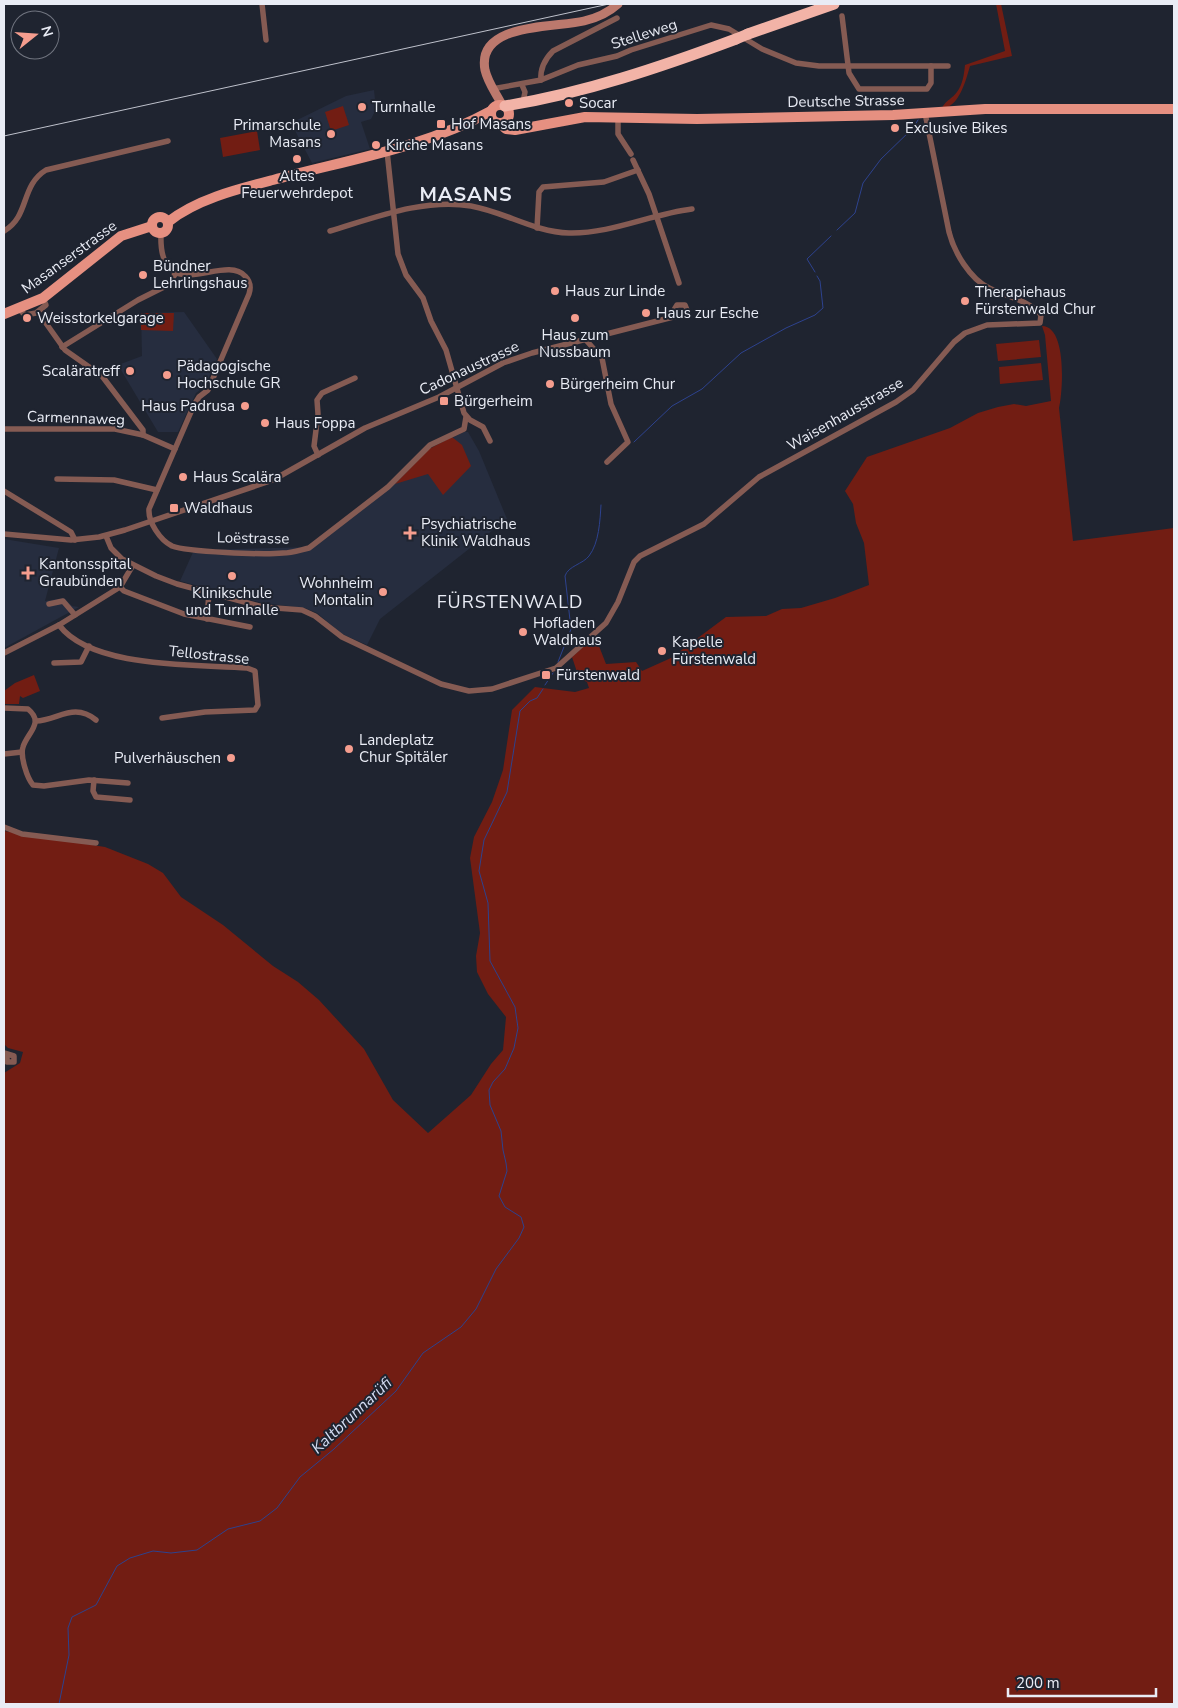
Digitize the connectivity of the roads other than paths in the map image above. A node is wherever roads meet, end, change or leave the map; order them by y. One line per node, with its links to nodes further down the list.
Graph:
1 (262, 4): 8 (street)
2 (618, 4): 14 (street)
3 (816, 4): 7 (highway)
4 (834, 4): 7 (highway)
5 (842, 16): 9 (street)
6 (617, 18): 12 (street)
7 (765, 28): 15 (highway, bridge)
8 (266, 40)
9 (849, 66): 10 (street, Stelleweg); 10 (street); 12 (street, Stelleweg)
10 (931, 66): 11 (street, Stelleweg)
11 (948, 66)
12 (541, 80): 13 (street, Stelleweg)
13 (522, 85): 14 (street, Stelleweg); 16 (street)
14 (492, 89): 18 (street)
15 (550, 97): 16 (highway); 18 (highway)
16 (524, 102): 18 (highway)
17 (1174, 109): 19 (main road, Deutsche Strasse)
18 (500, 113): 20 (main road, Deutsche Strasse); 22 (main road)
19 (925, 113): 20 (main road, Deutsche Strasse); 58 (street, Waisenhausstrasse)
20 (618, 117): 23 (street)
21 (168, 141): 30 (street)
22 (387, 151): 25 (street); 27 (main road)
23 (638, 170): 26 (street); 29 (street)
24 (692, 209): 26 (street)
25 (393, 214): 29 (street); 31 (street); 41 (street)
26 (656, 216): 29 (street); 34 (street)
27 (168, 222): 28 (main road); 32 (main road)
28 (152, 226): 32 (main road); 35 (main road, Masanserstrasse)
29 (537, 228)
30 (4, 231)
31 (330, 231)
32 (161, 234): 33 (street)
33 (176, 273): 39 (street); 46 (street)
34 (679, 283)
35 (4, 314)
36 (669, 318): 38 (street, Cadonaustrasse)
37 (42, 319): 39 (street)
38 (585, 339): 41 (street, Cadonaustrasse); 48 (street)
39 (62, 347): 44 (street)
40 (355, 378): 47 (street)
41 (457, 388): 42 (street); 47 (street, Cadonaustrasse)
42 (466, 416): 45 (street); 52 (street, Loëstrasse)
43 (4, 430): 44 (street, Carmennaweg)
44 (143, 435): 46 (street, Carmennaweg)
45 (490, 442)
46 (175, 449): 50 (street)
47 (318, 455): 52 (street, Cadonaustrasse)
48 (607, 462)
49 (57, 479): 50 (street)
50 (157, 490): 52 (street)
51 (4, 491): 55 (street)
52 (150, 520): 54 (street)
53 (4, 534): 55 (street)
54 (106, 536): 55 (street); 56 (street)
55 (75, 540)
56 (133, 565): 57 (street); 58 (street)
57 (120, 587): 60 (street); 61 (street)
58 (209, 592): 61 (street)
59 (49, 604): 60 (street)
60 (75, 615): 62 (street)
61 (207, 619): 63 (street)
62 (59, 625): 64 (street, Tellostrasse); 65 (street)
63 (250, 627)
64 (89, 646): 66 (street); 68 (street, Tellostrasse)
65 (4, 653)
66 (54, 663)
67 (4, 708): 70 (street)
68 (162, 718)
69 (96, 720): 70 (street)
70 (36, 721): 71 (street)
71 (22, 752): 72 (street); 73 (street)
72 (4, 754)
73 (94, 780): 74 (street); 75 (street)
74 (128, 784)
75 (130, 800)
76 (4, 827): 77 (street)
77 (96, 843)

